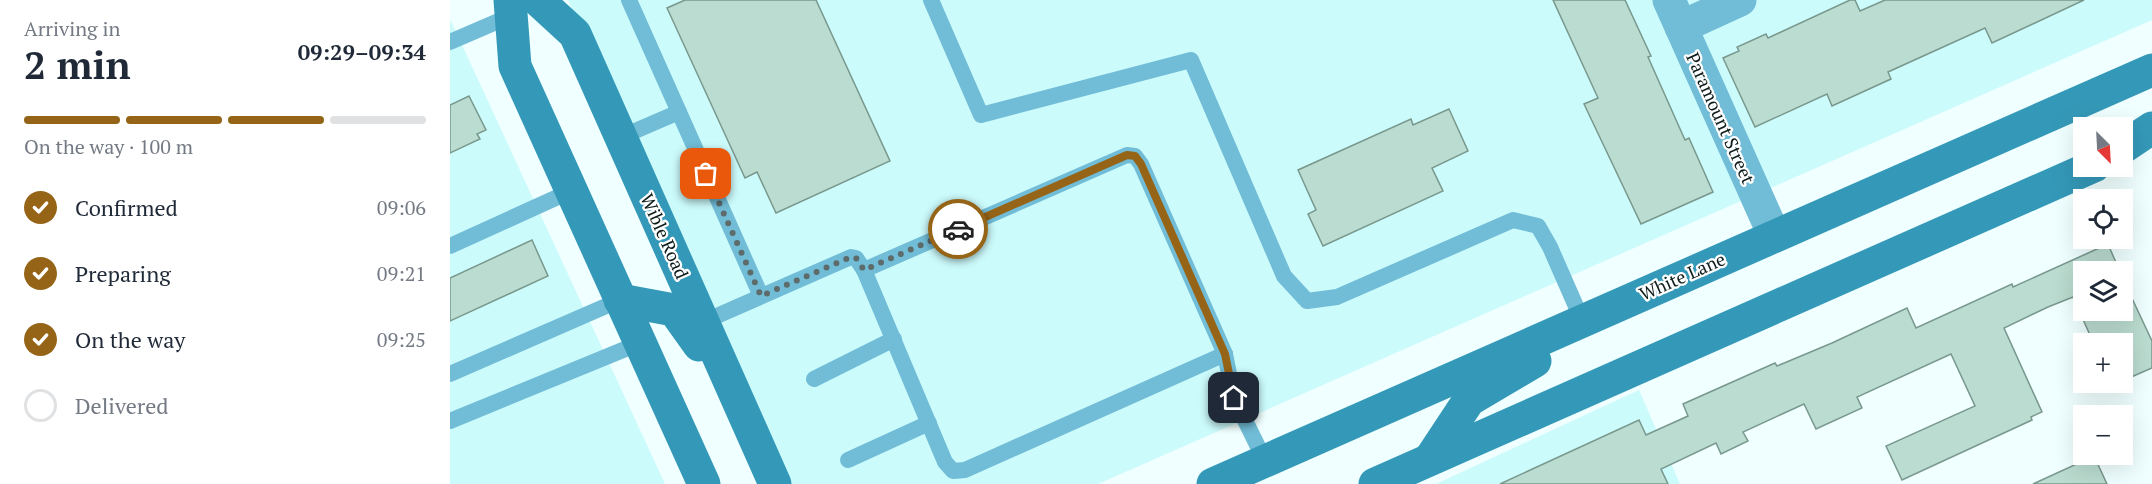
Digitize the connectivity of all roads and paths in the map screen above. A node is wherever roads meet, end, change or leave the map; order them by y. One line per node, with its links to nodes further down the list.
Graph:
1 (538, 0): 11 (main road, Wible Road)
2 (629, 0): 9 (lane)
3 (931, 0): 23 (lane)
4 (1740, 0): 6 (street)
5 (510, 8): 7 (lane); 16 (main road)
6 (1675, 13): 17 (street, Paramount Street)
7 (450, 42)
8 (2152, 70): 17 (main road, White Lane)
9 (679, 112): 11 (lane); 21 (lane)
10 (2152, 128): 12 (main road)
11 (621, 137): 24 (main road, Wible Road)
12 (2133, 140)
13 (2152, 141): 14 (main road)
14 (2133, 149)
15 (2073, 175): 33 (main road)
16 (571, 191): 18 (lane); 22 (main road)
17 (1774, 235): 20 (main road, White Lane)
18 (450, 246)
19 (864, 270): 21 (lane); 25 (lane); 27 (lane)
20 (1677, 279): 23 (main road, White Lane); 33 (main road)
21 (761, 296): 24 (lane)
22 (621, 300): 26 (main road); 28 (lane); 30 (main road)
23 (1582, 320): 35 (main road, White Lane)
24 (703, 322): 30 (main road, Wible Road)
25 (894, 339): 29 (lane); 32 (lane)
26 (640, 344): 31 (lane); 36 (main road)
27 (1225, 354): 32 (lane); 35 (lane)
28 (450, 374)
29 (814, 379)
30 (736, 398): 37 (main road, Wible Road)
31 (450, 421)
32 (929, 423): 34 (lane)
33 (1430, 459): 39 (main road)
34 (848, 460)
35 (1265, 461): 38 (main road, White Lane)
36 (704, 484)
37 (775, 484)
38 (1213, 484)
39 (1375, 484)

